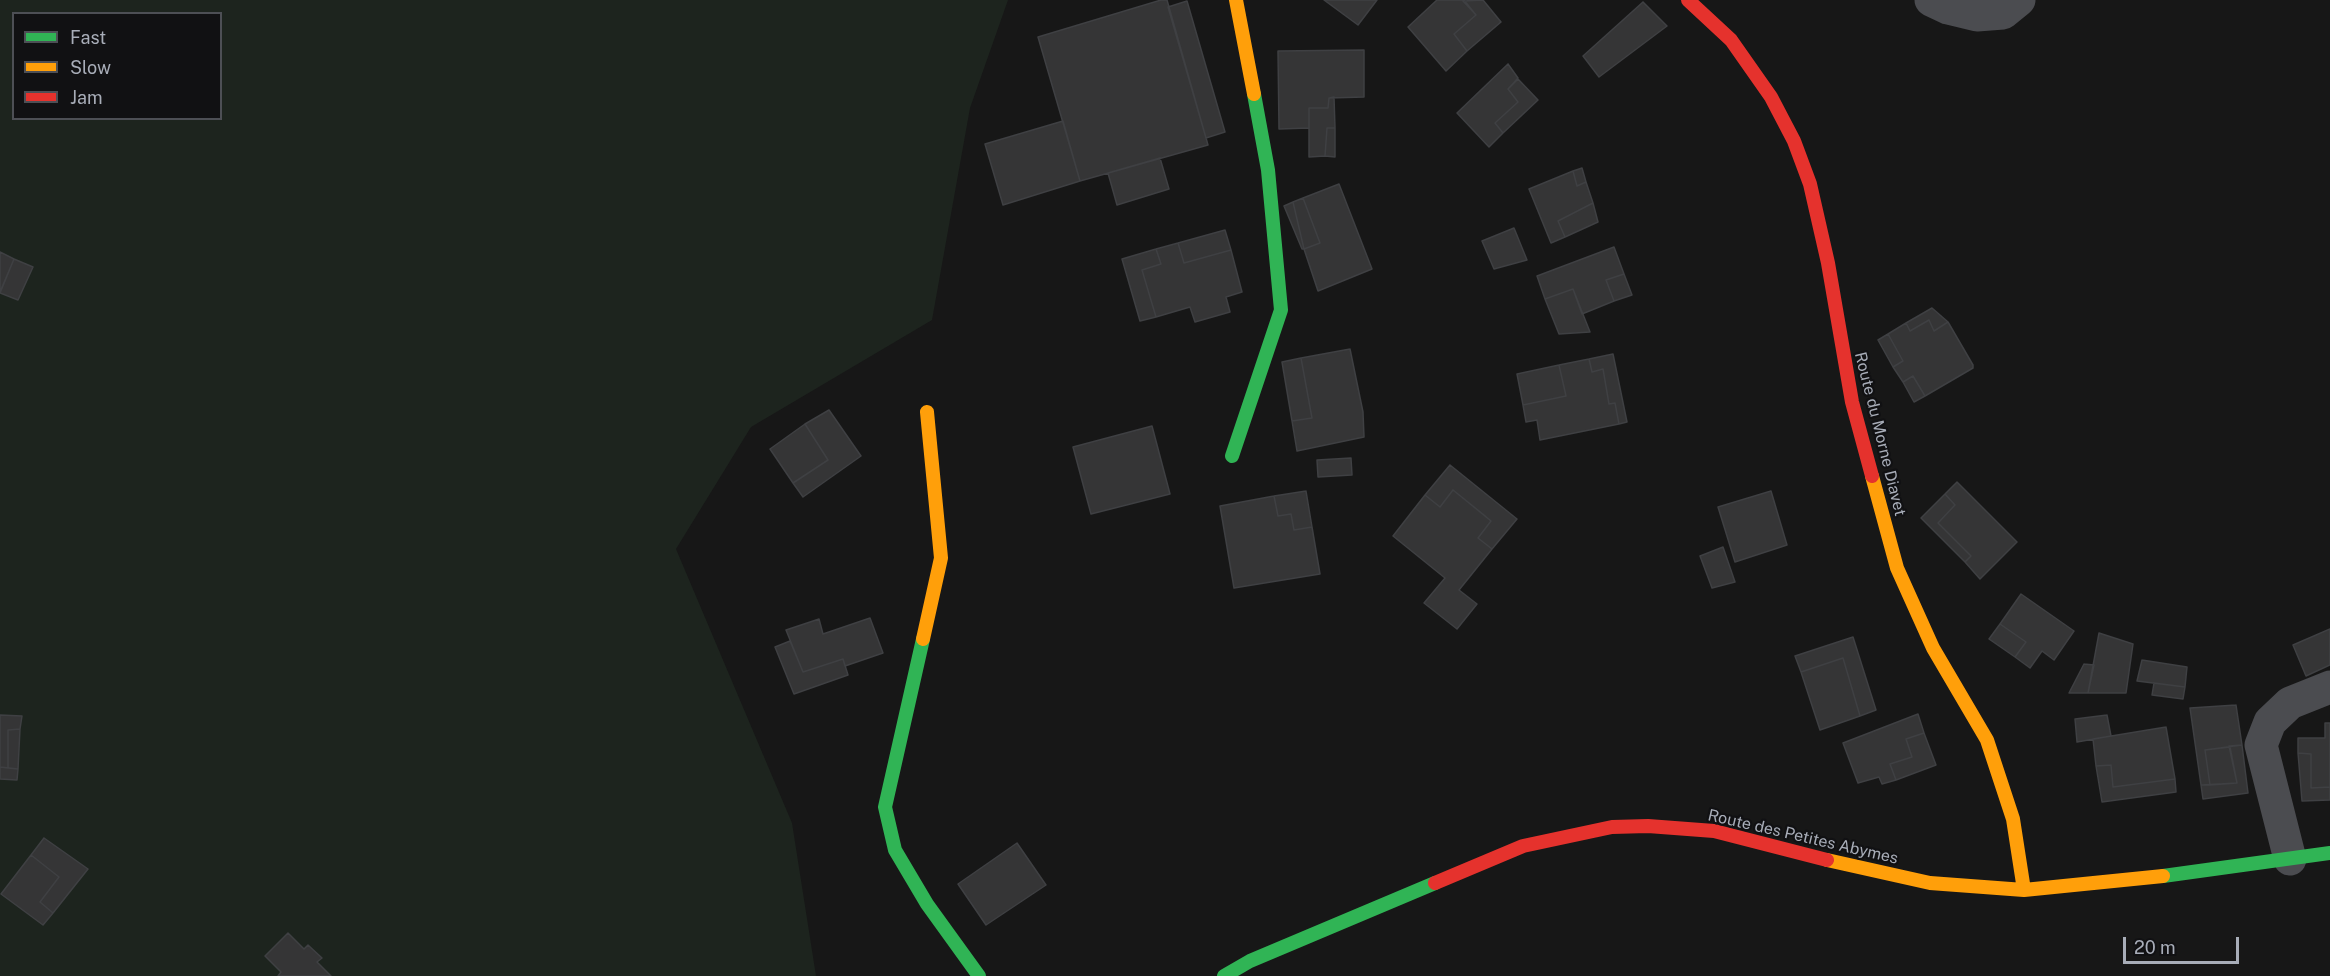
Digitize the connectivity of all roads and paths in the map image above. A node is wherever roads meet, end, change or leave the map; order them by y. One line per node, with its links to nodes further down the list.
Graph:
1 (1236, 0): 6 (street)
2 (1688, 0): 10 (street, Route du Morne Diavet)
3 (1931, 0): 4 (street)
4 (2019, 0)
5 (927, 412): 11 (street)
6 (1232, 456)
7 (2330, 687): 9 (street)
8 (2330, 853): 9 (street, Route des Petites Abymes)
9 (2290, 859): 10 (street, Route des Petites Abymes)
10 (2024, 890): 12 (street, Route des Petites Abymes)
11 (979, 976)
12 (1224, 976)

